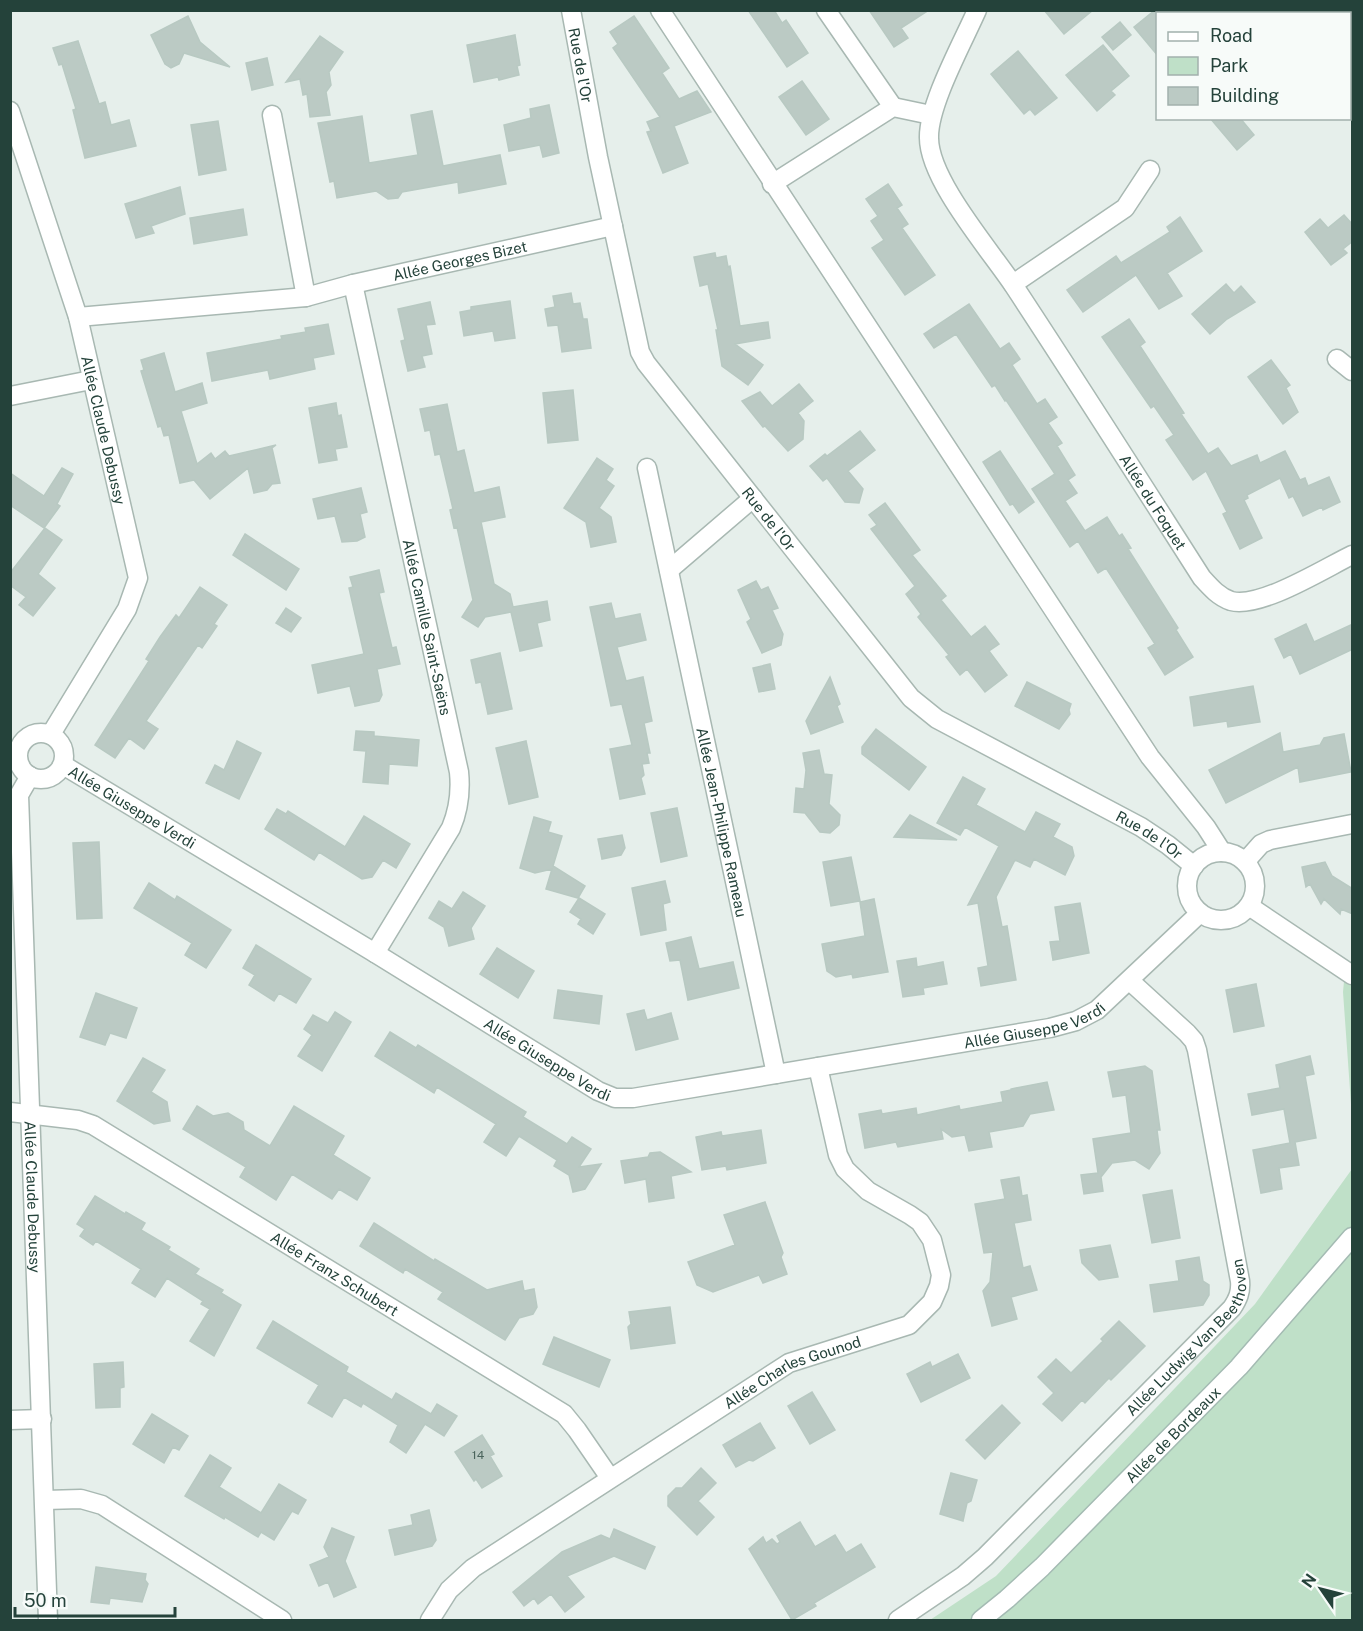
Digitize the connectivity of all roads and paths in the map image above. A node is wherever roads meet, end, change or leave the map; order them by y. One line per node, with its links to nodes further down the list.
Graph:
1 (570, 10): 11 (street, Rue de l'Or)
2 (660, 10): 10 (street)
3 (826, 10): 5 (street)
4 (977, 10): 8 (street, Allée du Foquet)
5 (893, 107): 8 (street); 10 (street)
6 (10, 111): 15 (street, Allée Claude Debussy)
7 (272, 115): 14 (street)
8 (931, 115): 13 (street, Allée du Foquet)
9 (1150, 170): 13 (street)
10 (772, 184): 29 (street)
11 (613, 226): 12 (street, Allée Georges Bizet); 21 (street, Rue de l'Or)
12 (353, 284): 14 (street, Allée Georges Bizet); 34 (street, Allée Camille Saint-Saëns)
13 (1013, 284): 22 (street, Allée du Foquet)
14 (306, 297): 15 (street, Allée Georges Bizet)
15 (78, 317): 18 (street, Allée Claude Debussy)
16 (1337, 359): 17 (street)
17 (1353, 371)
18 (91, 380): 19 (street); 25 (street, Allée Claude Debussy)
19 (10, 396)
20 (647, 468): 23 (street, Allée Jean-Philippe Rameau)
21 (753, 498): 23 (street); 31 (street, Rue de l'Or)
22 (1353, 555)
23 (669, 570): 38 (street, Allée Jean-Philippe Rameau)
24 (18, 733): 25 (street); 27 (street)
25 (51, 734): 26 (street)
26 (63, 765): 27 (street); 34 (street, Allée Giuseppe Verdi)
27 (30, 776): 40 (street, Allée Claude Debussy)
28 (1353, 824): 30 (street)
29 (1222, 852): 30 (street); 31 (street)
30 (1245, 862): 32 (street)
31 (1194, 866): 33 (street)
32 (1249, 906): 33 (street); 35 (street)
33 (1200, 913): 36 (street, Allée Giuseppe Verdi)
34 (375, 952): 38 (street, Allée Giuseppe Verdi)
35 (1353, 975)
36 (1130, 981): 37 (street, Allée Giuseppe Verdi); 49 (street, Allée Ludwig Van Beethoven)
37 (819, 1067): 38 (street, Allée Giuseppe Verdi); 44 (street, Allée Charles Gounod)
38 (776, 1074)
39 (10, 1112): 40 (street, Allée Franz Schubert)
40 (30, 1115): 42 (street, Allée Claude Debussy); 44 (street, Allée Franz Schubert)
41 (1353, 1237): 50 (street, Allée de Bordeaux)
42 (42, 1419): 43 (street); 45 (street, Allée Claude Debussy)
43 (10, 1420)
44 (610, 1478): 48 (street, Allée Charles Gounod)
45 (45, 1500): 46 (street, Allée Claude Debussy); 47 (street)
46 (48, 1620)
47 (282, 1620)
48 (430, 1620)
49 (898, 1620)
50 (981, 1620)

